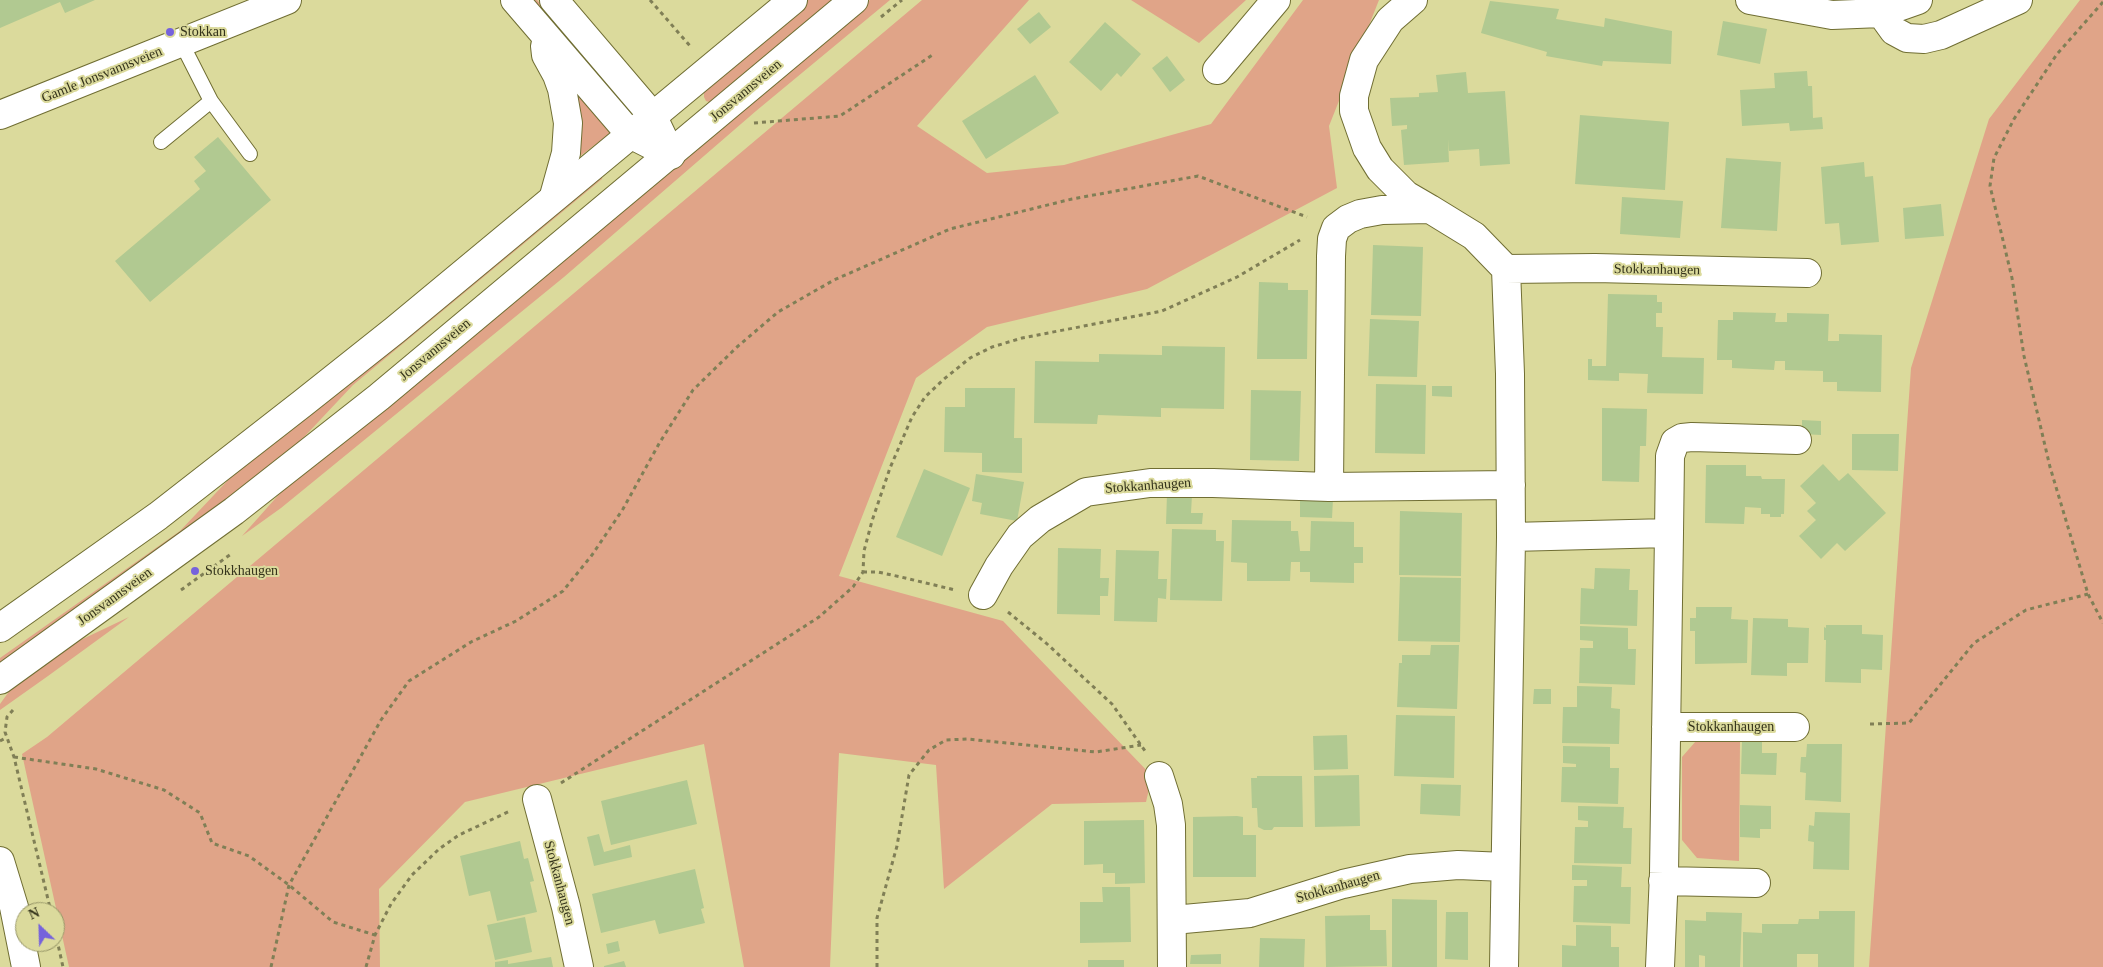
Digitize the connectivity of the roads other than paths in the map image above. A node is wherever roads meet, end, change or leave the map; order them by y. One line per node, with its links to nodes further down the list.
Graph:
1 (287, 0): 13 (street, Gamle Jonsvannsveien)
2 (515, 0): 12 (street)
3 (554, 0): 16 (street)
4 (793, 0): 16 (street)
5 (854, 0): 21 (street, Jonsvannsveien)
6 (1276, 0): 14 (street)
7 (1413, 0): 23 (street)
8 (1750, 0): 11 (street)
9 (1918, 0): 11 (street)
10 (2018, 0): 11 (street)
11 (1881, 12)
12 (543, 32): 18 (street); 22 (street)
13 (182, 44): 15 (lane); 17 (street, Gamle Jonsvannsveien)
14 (1217, 70)
15 (211, 101): 19 (lane); 20 (lane)
16 (652, 115): 18 (street); 21 (street)
17 (0, 116)
18 (630, 134): 21 (street); 22 (street)
19 (161, 142)
20 (250, 154)
21 (671, 155): 33 (street, Jonsvannsveien)
22 (554, 196): 32 (street)
23 (1430, 208): 24 (street); 28 (street)
24 (1506, 269): 25 (street, Stokkanhaugen); 27 (street)
25 (1808, 273)
26 (1797, 440): 29 (street)
27 (1510, 485): 28 (street, Stokkanhaugen); 30 (street)
28 (1329, 487): 31 (street, Stokkanhaugen)
29 (1669, 534): 30 (street); 34 (street)
30 (1511, 536): 39 (street)
31 (983, 595)
32 (0, 628)
33 (0, 680)
34 (1666, 727): 35 (street, Stokkanhaugen); 40 (street)
35 (1796, 727)
36 (1159, 776): 42 (street)
37 (537, 799): 44 (street, Stokkanhaugen)
38 (0, 861): 43 (street)
39 (1505, 867): 42 (street, Stokkanhaugen); 46 (street)
40 (1663, 881): 41 (street); 47 (street)
41 (1756, 883)
42 (1173, 920): 45 (street)
43 (26, 967)
44 (579, 967)
45 (1172, 967)
46 (1504, 967)
47 (1660, 967)

